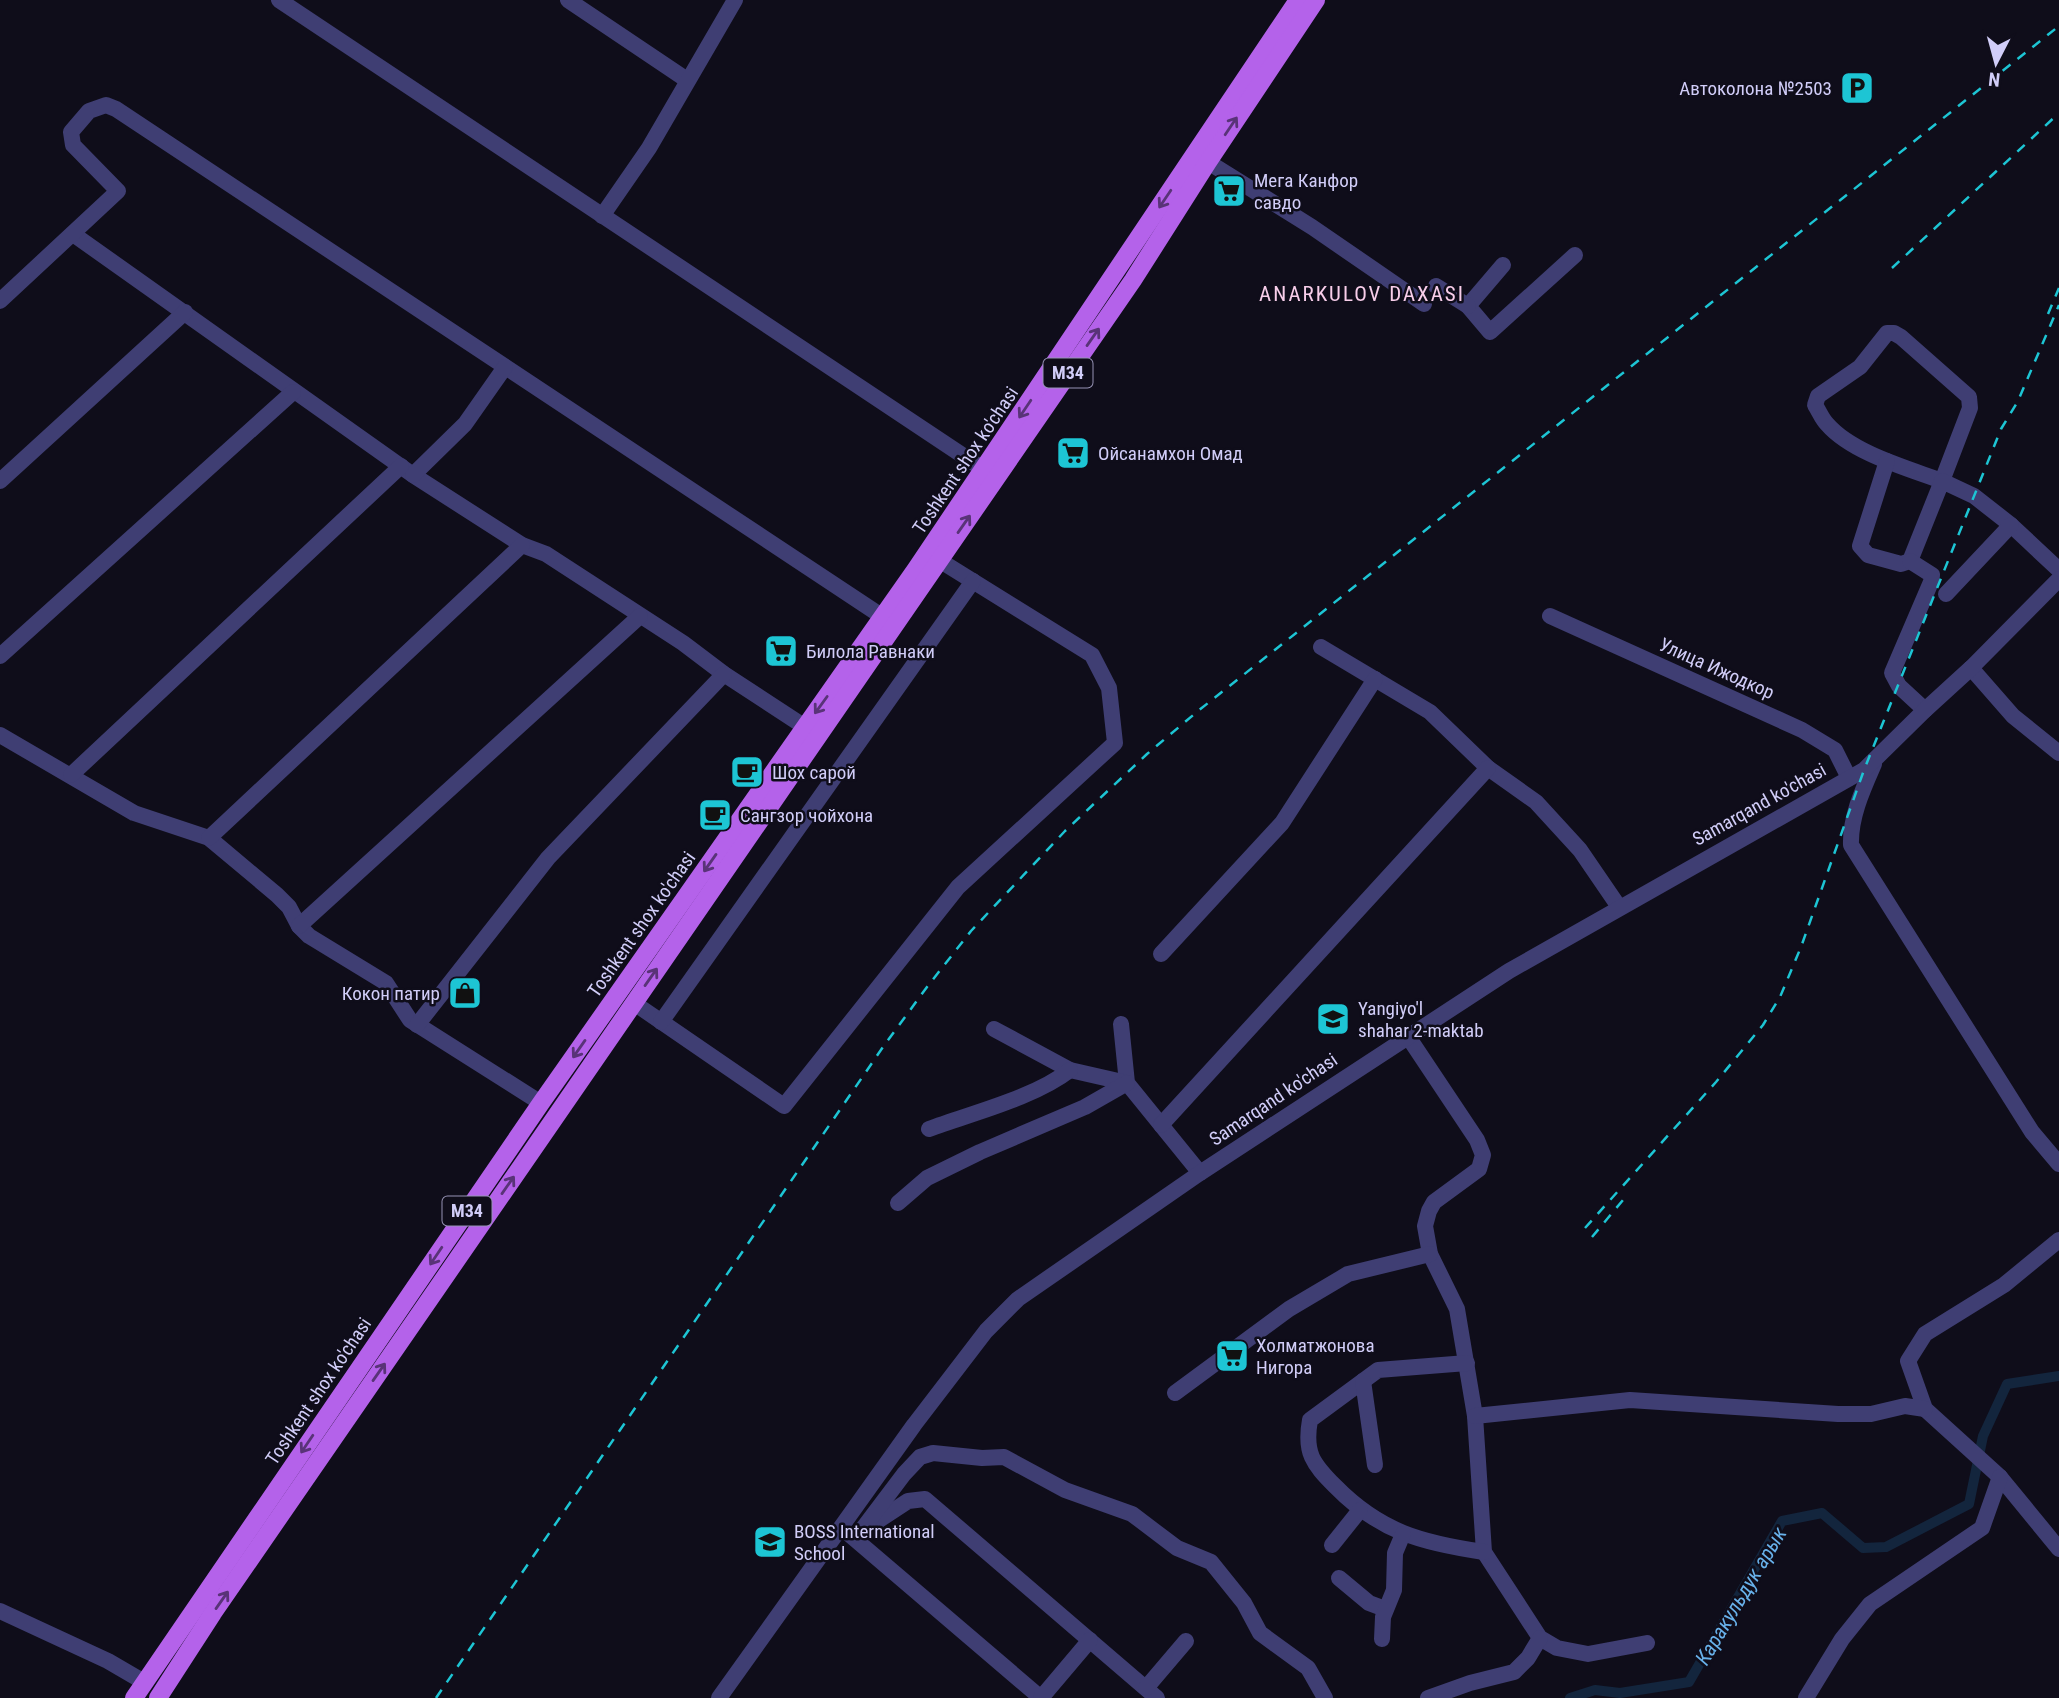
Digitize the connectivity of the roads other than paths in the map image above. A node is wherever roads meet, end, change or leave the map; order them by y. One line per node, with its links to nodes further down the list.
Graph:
1 (279, 0): 8 (street)
2 (568, 0): 6 (street)
3 (735, 0): 6 (street)
4 (1298, 0): 21 (main road, Toshkent shox ko'chasi / M34, one-way to 21)
5 (1316, 0): 7 (main road, Toshkent shox ko'chasi / M34, one-way to 5)
6 (687, 80): 8 (street)
7 (1208, 162): 14 (street); 26 (main road, Toshkent shox ko'chasi / M34, one-way to 7)
8 (602, 216): 21 (street)
9 (73, 234): 13 (street); 16 (street); 17 (street)
10 (1575, 256): 15 (street)
11 (1503, 265): 15 (street)
12 (1436, 286): 15 (street)
13 (0, 301)
14 (1424, 304)
15 (1468, 306)
16 (186, 312): 18 (street); 22 (street)
17 (505, 368): 20 (street); 34 (street)
18 (293, 392): 20 (street); 36 (street)
19 (1887, 461): 23 (street); 23 (street); 27 (street)
20 (407, 470): 25 (street); 47 (street)
21 (984, 470): 34 (main road, Toshkent shox ko'chasi / M34)
22 (0, 481)
23 (1942, 481): 24 (street); 27 (street)
24 (2011, 526): 28 (street); 31 (street)
25 (522, 545): 32 (street); 49 (street)
26 (939, 560): 30 (street); 40 (main road, Toshkent shox ko'chasi / M34)
27 (1910, 561): 41 (street)
28 (2059, 570)
29 (2059, 579): 37 (street, Samarqand ko'chasi)
30 (973, 581): 54 (street); 54 (street)
31 (1945, 594)
32 (639, 616): 38 (street); 51 (street)
33 (1550, 616): 48 (street, Улица Ижодкор)
34 (883, 617): 40 (main road, Toshkent shox ko'chasi / M34)
35 (1321, 647): 39 (street)
36 (0, 656)
37 (1971, 668): 41 (street, Samarqand ko'chasi); 44 (street)
38 (724, 674): 42 (street); 56 (street)
39 (1376, 678): 46 (street); 52 (street)
40 (844, 685): 42 (main road, Toshkent shox ko'chasi / M34, one-way to 42); 53 (main road, Toshkent shox ko'chasi / M34, one-way to 40)
41 (1925, 710): 45 (street, Samarqand ko'chasi)
42 (805, 727): 61 (main road, Toshkent shox ko'chasi / M34, one-way to 61)
43 (4, 741): 47 (street)
44 (2059, 753)
45 (1877, 757): 48 (street, Samarqand ko'chasi); 64 (street)
46 (1488, 768): 50 (street); 62 (street)
47 (71, 775): 49 (street)
48 (1849, 778): 50 (street, Samarqand ko'chasi)
49 (209, 838): 51 (street)
50 (1619, 907): 58 (street, Samarqand ko'chasi)
51 (299, 926): 56 (street)
52 (1161, 954)
53 (634, 1003): 54 (street); 86 (main road, Toshkent shox ko'chasi / M34, one-way to 53)
54 (661, 1022)
55 (1121, 1024): 60 (street)
56 (417, 1025): 61 (street)
57 (994, 1030): 59 (street)
58 (1407, 1035): 65 (street, Samarqand ko'chasi); 68 (street)
59 (1070, 1070): 60 (street); 63 (street)
60 (1127, 1083): 62 (street); 66 (street)
61 (541, 1103): 86 (main road, Toshkent shox ko'chasi / M34, one-way to 86)
62 (1161, 1125): 65 (street)
63 (929, 1129)
64 (2059, 1164)
65 (1200, 1173): 77 (street, Samarqand ko'chasi)
66 (898, 1203)
67 (2059, 1240): 72 (street)
68 (1430, 1254): 69 (street); 71 (street)
69 (1467, 1363): 70 (street); 73 (street)
70 (1363, 1381): 74 (street); 76 (street)
71 (1175, 1393)
72 (1925, 1409): 73 (street); 75 (street)
73 (1475, 1416): 82 (street)
74 (1375, 1465)
75 (2000, 1478): 81 (street); 100 (street)
76 (1360, 1510): 78 (street); 80 (street)
77 (842, 1527): 79 (street); 96 (street, Samarqand ko'chasi)
78 (1402, 1534): 82 (street); 84 (street)
79 (859, 1535): 89 (street); 97 (street); 98 (street)
80 (1332, 1545)
81 (2059, 1549)
82 (1484, 1552): 87 (street)
83 (1339, 1578): 84 (street)
84 (1385, 1609): 88 (street)
85 (0, 1611): 92 (street)
86 (187, 1635): 92 (main road, Toshkent shox ko'chasi / M34); 95 (main road, Toshkent shox ko'chasi / M34)
87 (1540, 1638): 91 (street); 99 (street)
88 (1382, 1639)
89 (1090, 1640): 93 (street); 97 (street)
90 (1186, 1641): 93 (street)
91 (1647, 1643)
92 (145, 1682): 94 (main road, Toshkent shox ko'chasi / M34)
93 (1151, 1693)
94 (134, 1698)
95 (158, 1698)
96 (720, 1698)
97 (1041, 1698)
98 (1325, 1698)
99 (1428, 1698)
100 (1806, 1698)

